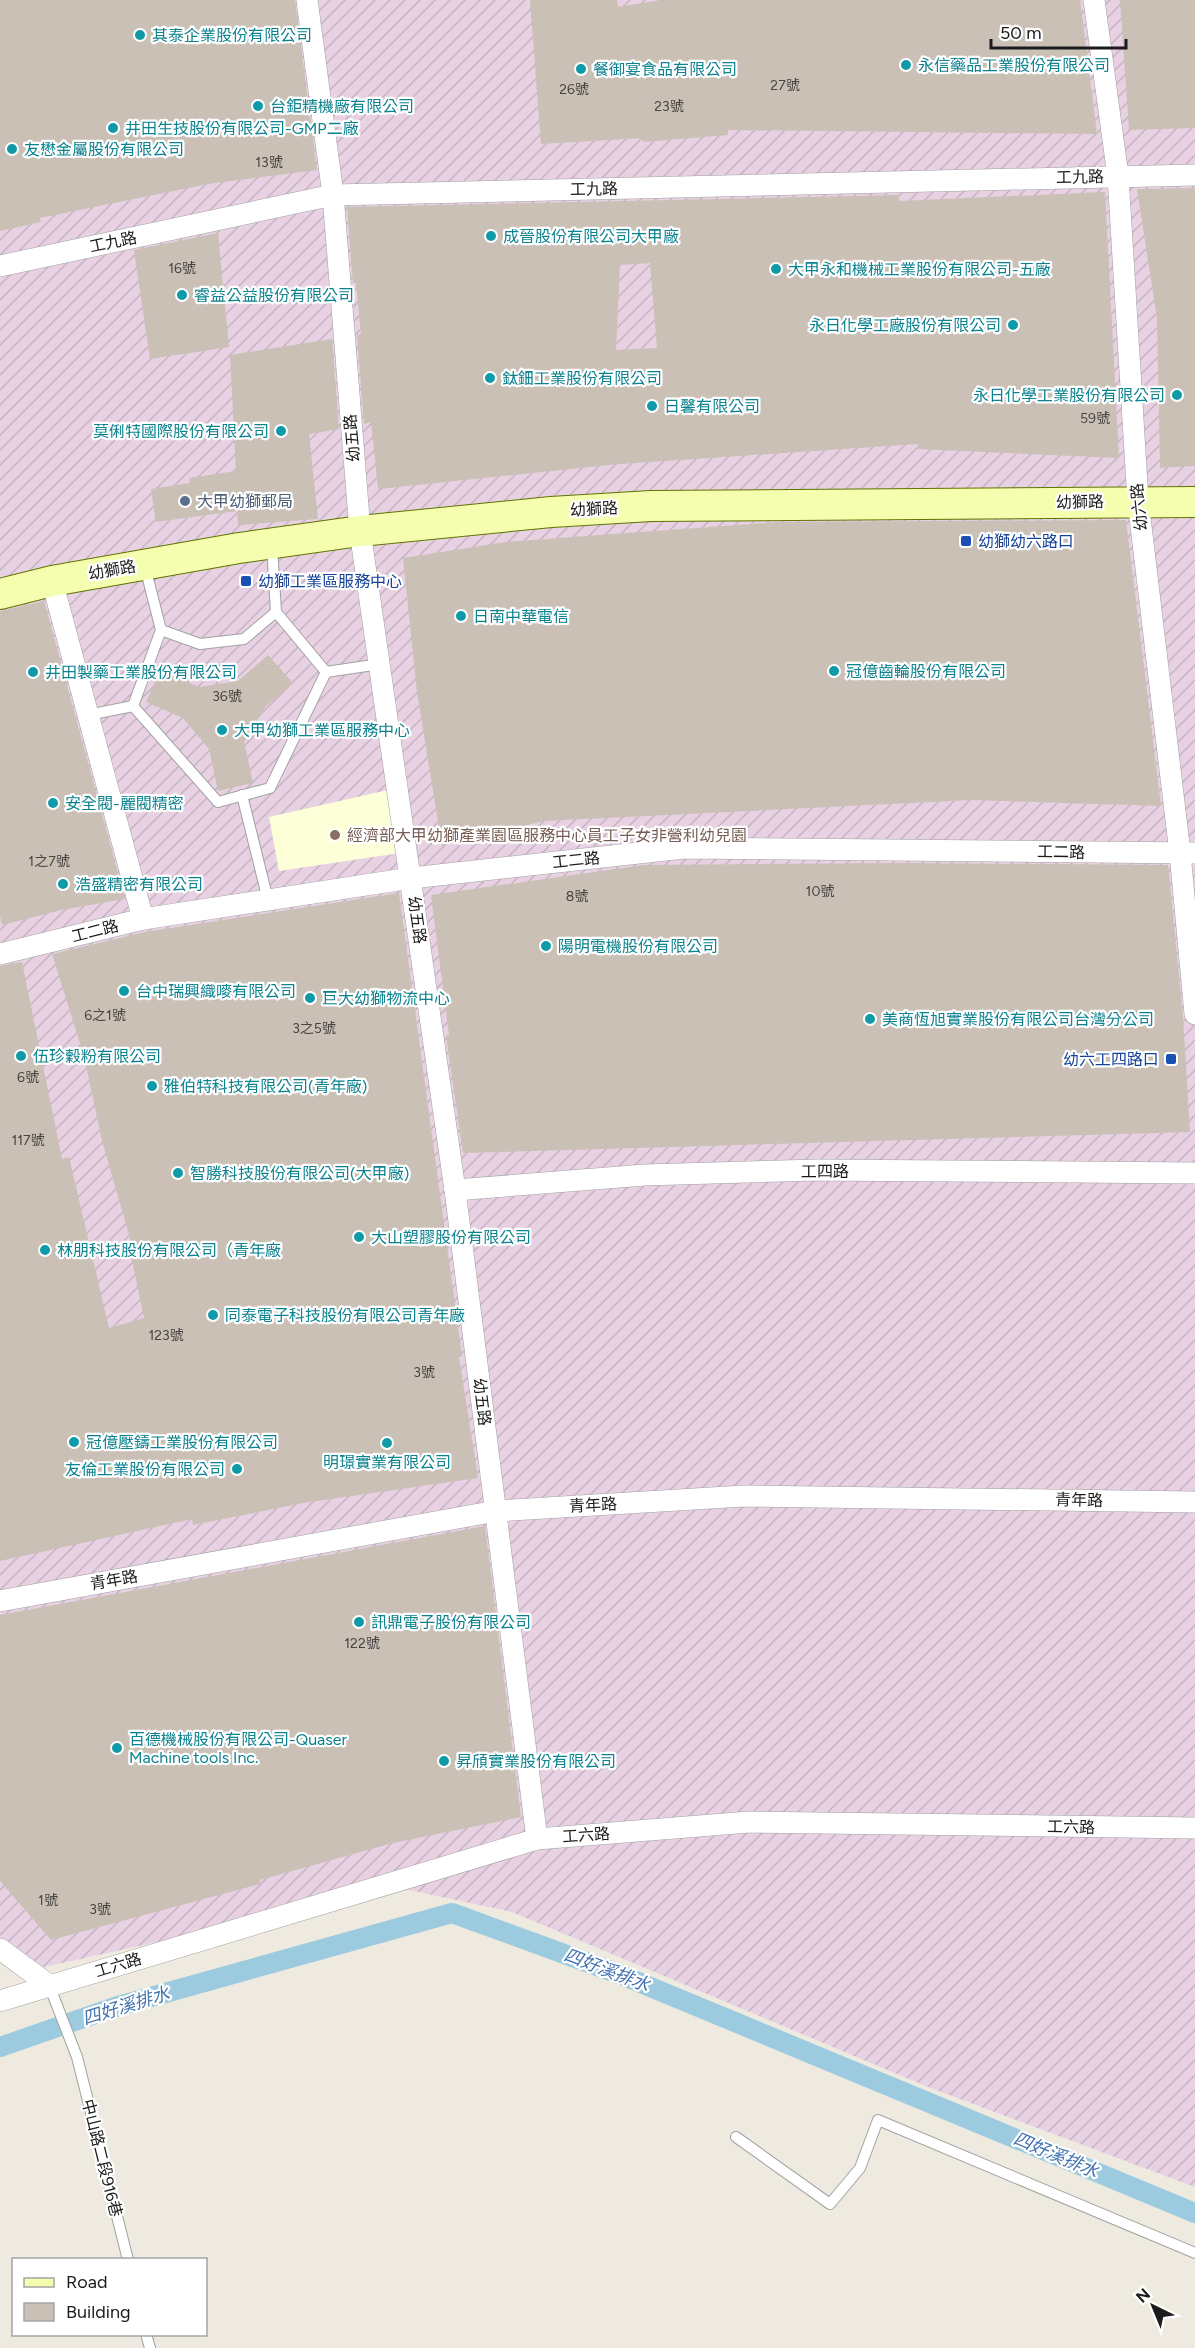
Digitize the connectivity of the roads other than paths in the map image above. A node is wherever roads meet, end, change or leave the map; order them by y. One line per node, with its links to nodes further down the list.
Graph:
1 (307, 0): 5 (street, 幼五路)
2 (1094, 0): 4 (street, 幼六路)
3 (1195, 175): 4 (street, 工九路)
4 (1118, 176): 5 (street, 工九路); 7 (street, 幼六路)
5 (333, 195): 6 (street, 工九路); 9 (street, 幼五路)
6 (0, 266)
7 (1138, 501): 8 (street, 幼獅路); 9 (street, 幼獅路); 21 (street, 幼六路)
8 (1195, 502)
9 (360, 531): 10 (street, 幼獅路); 16 (street, 幼五路)
10 (271, 543): 11 (street, 幼獅路); 14 (lane)
11 (144, 565): 12 (street, 幼獅路); 15 (lane)
12 (52, 581): 13 (street, 幼獅路); 19 (street)
13 (0, 594)
14 (276, 612): 15 (lane); 17 (lane)
15 (161, 630): 18 (lane)
16 (380, 664): 17 (lane); 22 (street, 幼五路)
17 (326, 672): 20 (lane)
18 (133, 706): 19 (lane); 20 (lane)
19 (88, 715): 24 (street)
20 (243, 795): 23 (lane)
21 (1188, 853): 22 (street, 工二路); 26 (street, 幼六路)
22 (411, 878): 23 (street, 工二路); 28 (street, 幼五路)
23 (268, 900): 24 (street, 工二路)
24 (143, 919): 25 (street, 工二路)
25 (0, 954)
26 (1195, 1014)
27 (1195, 1173): 28 (street, 工四路)
28 (455, 1190): 30 (street, 幼五路)
29 (1195, 1502): 30 (street, 青年路)
30 (496, 1511): 31 (street, 青年路); 33 (street, 幼五路)
31 (0, 1601)
32 (1195, 1828): 33 (street, 工六路)
33 (537, 1839): 35 (street, 工六路)
34 (0, 1949): 35 (street)
35 (49, 1985): 36 (street, 工六路); 39 (lane, 中山路二段916巷)
36 (0, 2001)
37 (736, 2137): 38 (lane)
38 (1195, 2253)
39 (128, 2258)

